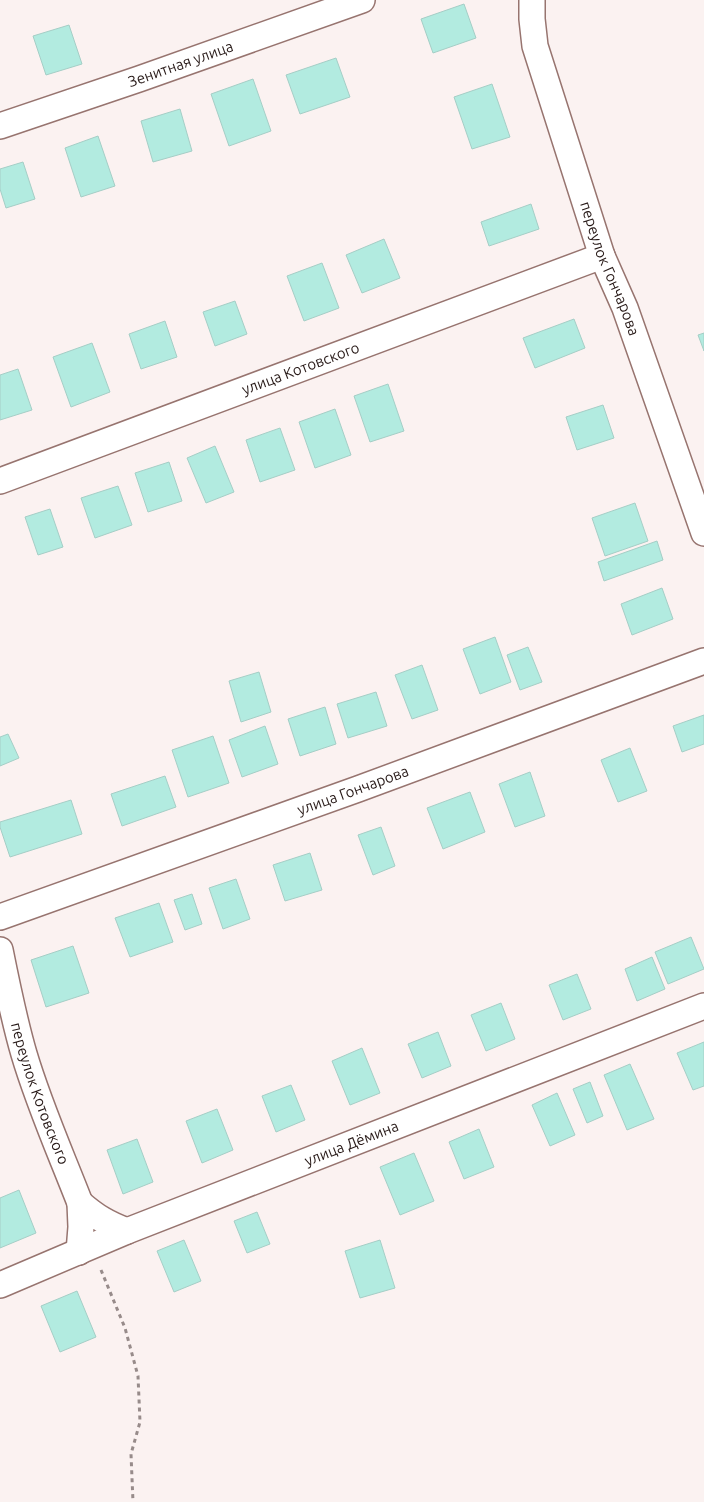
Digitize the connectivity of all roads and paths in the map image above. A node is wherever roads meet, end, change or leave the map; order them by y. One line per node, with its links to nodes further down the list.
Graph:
1 (362, 0): 3 (street, Зенитная улица)
2 (532, 0): 4 (street, переулок Гончарова)
3 (0, 126)
4 (602, 256): 5 (street, улица Котовского); 6 (street, переулок Гончарова)
5 (0, 481)
6 (704, 533)
7 (704, 661): 8 (street, улица Гончарова)
8 (0, 917)
9 (0, 950): 11 (street, переулок Котовского)
10 (704, 1006): 12 (street, улица Дёмина)
11 (80, 1203): 12 (street); 13 (street)
12 (128, 1231): 13 (street, улица Дёмина)
13 (85, 1249): 14 (street, улица Дёмина); 15 (path)
14 (0, 1285)
15 (133, 1502)

